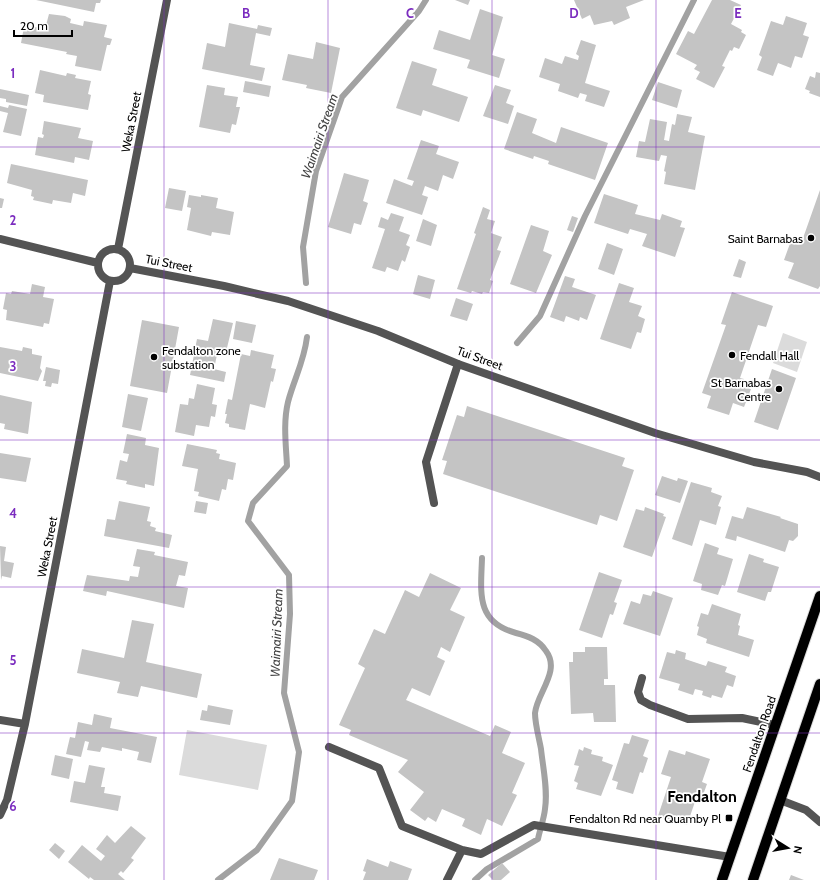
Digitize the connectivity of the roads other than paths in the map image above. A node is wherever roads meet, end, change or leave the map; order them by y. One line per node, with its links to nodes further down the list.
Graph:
1 (167, 0): 3 (street, Weka Street)
2 (0, 239): 4 (street)
3 (118, 249): 4 (street); 5 (street)
4 (98, 263): 6 (street)
5 (130, 268): 6 (street); 7 (street, Tui Street)
6 (110, 281): 14 (street, Weka Street)
7 (458, 364): 8 (street, Tui Street); 9 (street)
8 (820, 477)
9 (434, 503)
10 (820, 596): 15 (main road, Fendalton Road)
11 (642, 678): 15 (street)
12 (820, 684): 17 (main road)
13 (0, 720): 14 (street)
14 (25, 724): 18 (street, Weka Street)
15 (775, 725): 21 (main road, Fendalton Road)
16 (329, 747): 20 (street)
17 (780, 800): 19 (street); 24 (main road)
18 (0, 815)
19 (820, 822)
20 (462, 850): 21 (street); 22 (street)
21 (730, 857): 23 (main road, Fendalton Road)
22 (447, 880)
23 (722, 880)
24 (753, 880)

